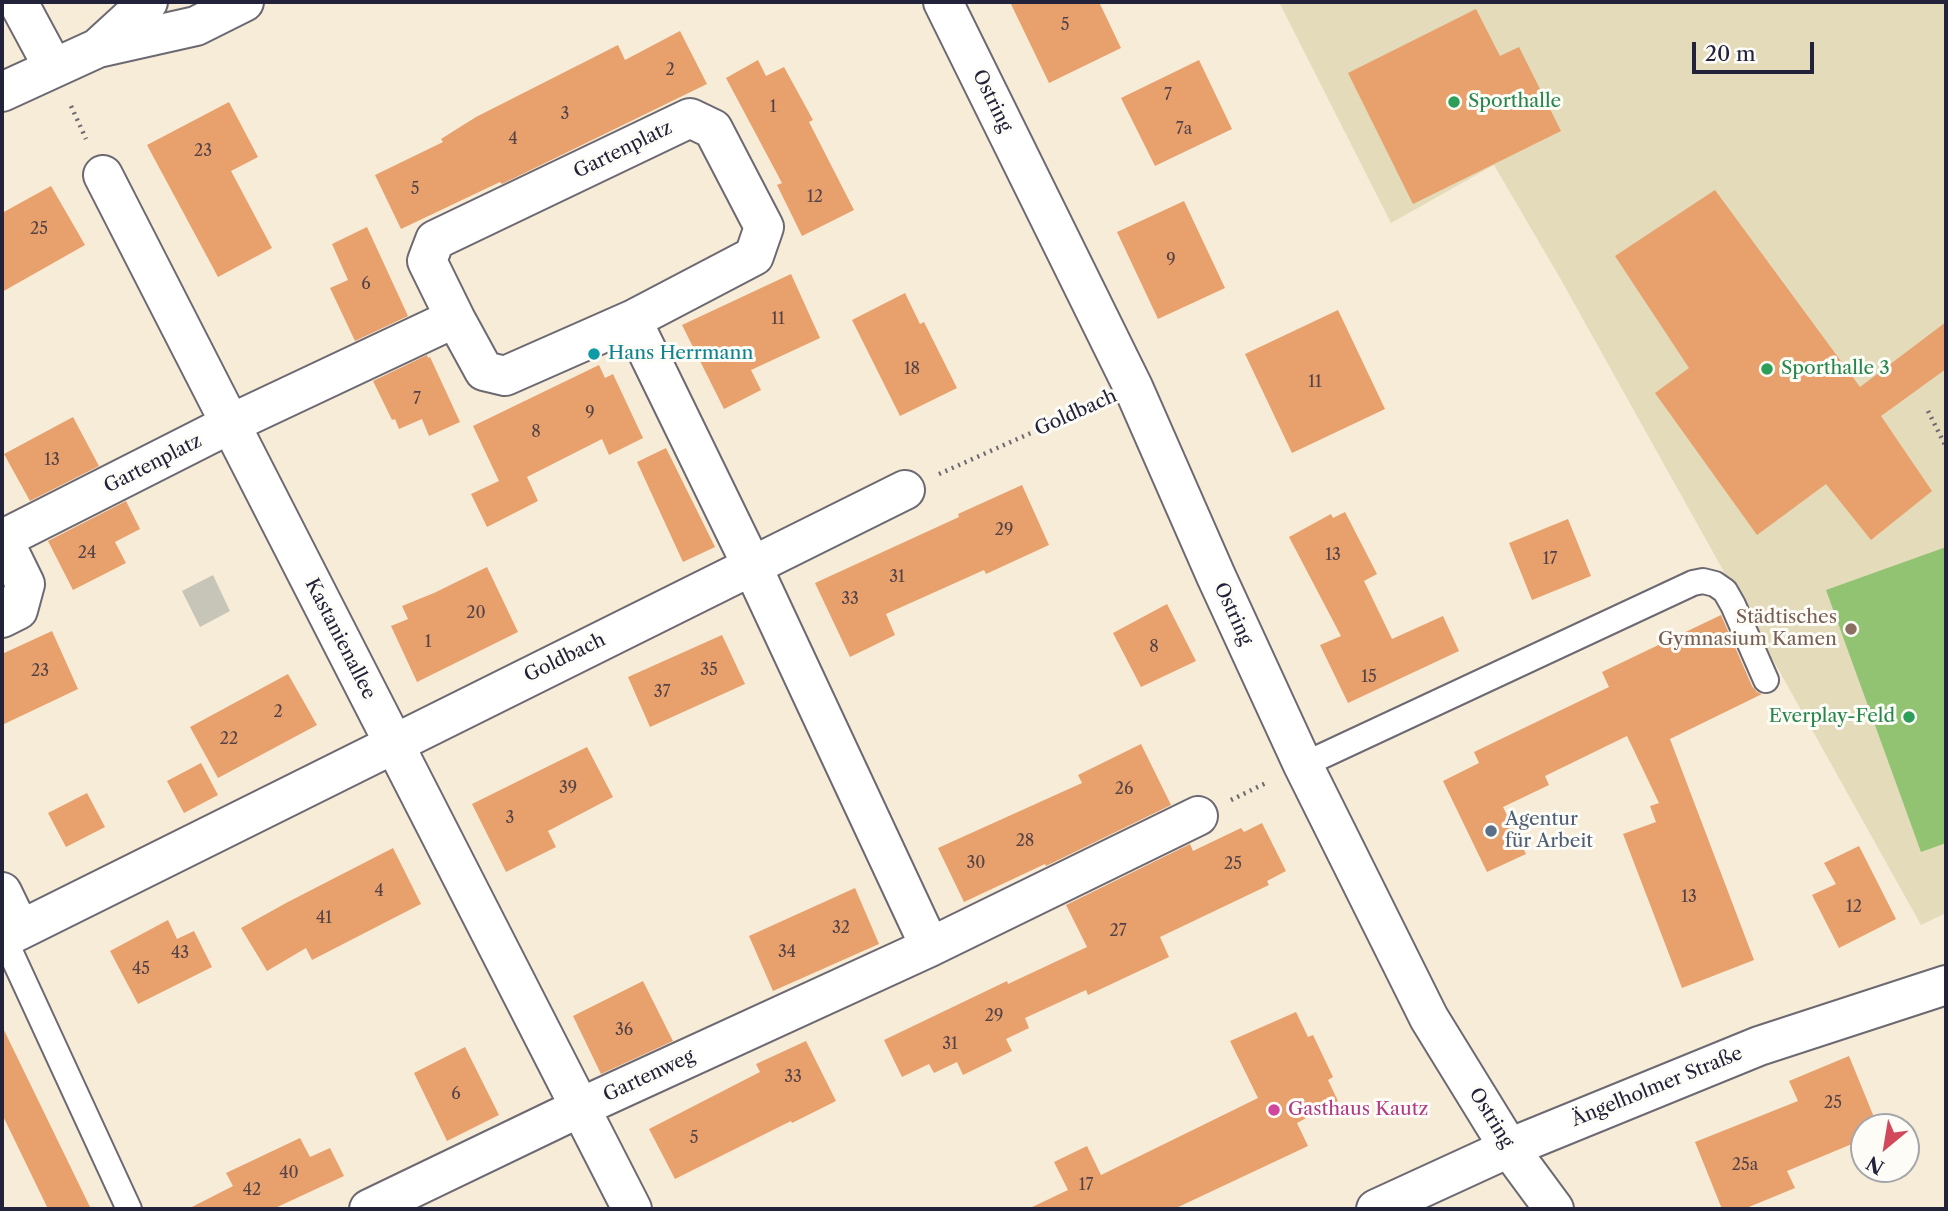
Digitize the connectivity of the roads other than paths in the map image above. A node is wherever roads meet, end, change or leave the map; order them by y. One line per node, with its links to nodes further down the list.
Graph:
1 (18, 2): 6 (street)
2 (148, 2): 5 (street)
3 (244, 2): 5 (street)
4 (943, 2): 18 (street, Ostring)
5 (98, 48): 6 (street)
6 (53, 67): 7 (street)
7 (2, 92)
8 (103, 175): 11 (street, Kastanienallee)
9 (455, 318): 10 (street, Gartenplatz); 10 (street, Gartenplatz); 11 (street, Gartenplatz)
10 (632, 320): 14 (street)
11 (230, 424): 13 (street, Gartenplatz); 17 (street, Kastanienallee)
12 (905, 490): 14 (street, Goldbach)
13 (2, 538): 15 (street, Gartenplatz)
14 (752, 566): 17 (street, Goldbach); 22 (street)
15 (2, 618)
16 (1766, 680): 18 (lane)
17 (393, 744): 21 (street, Goldbach); 24 (street, Kastanienallee)
18 (1303, 765): 25 (street, Ostring)
19 (1198, 816): 22 (street, Gartenweg)
20 (2, 892): 21 (street)
21 (9, 936): 26 (lane)
22 (930, 947): 24 (street, Gartenweg)
23 (1946, 985): 25 (street, Ängelholmer Straße)
24 (579, 1108): 27 (street, Gartenweg); 28 (street, Kastanienallee)
25 (1509, 1147): 29 (street, Ängelholmer Straße); 30 (street, Ostring)
26 (129, 1209)
27 (369, 1209)
28 (632, 1209)
29 (1376, 1209)
30 (1554, 1209)

